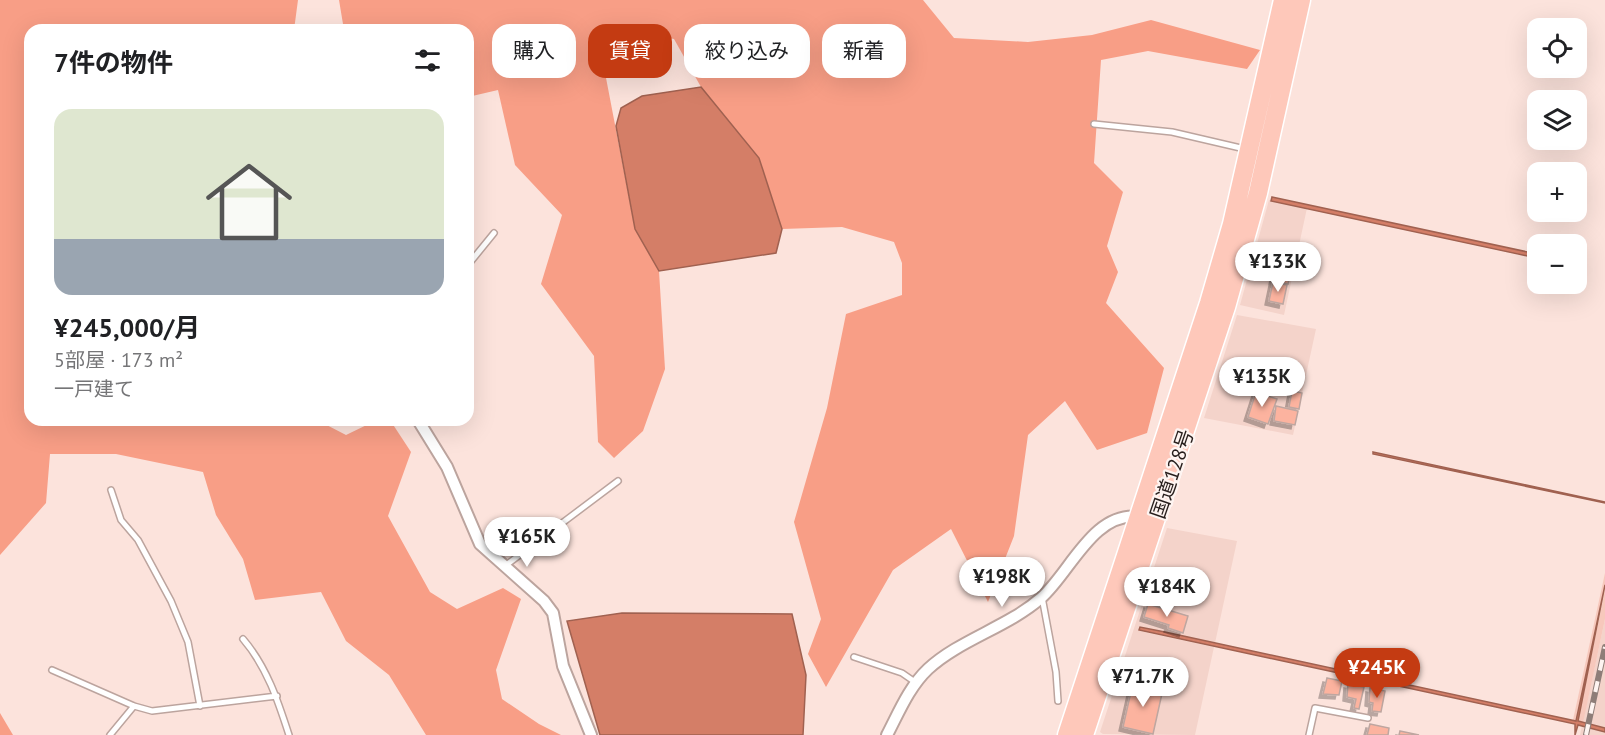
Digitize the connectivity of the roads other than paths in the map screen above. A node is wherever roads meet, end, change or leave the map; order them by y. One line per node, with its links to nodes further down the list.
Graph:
1 (1283, 0): 4 (highway, 国道128号)
2 (1301, 0): 4 (highway, 国道128号)
3 (1094, 124): 4 (lane)
4 (1258, 153): 10 (highway, 国道128号); 22 (highway, 国道128号)
5 (494, 233): 6 (lane)
6 (474, 258)
7 (422, 426): 11 (street)
8 (618, 481): 11 (lane)
9 (111, 490): 20 (lane)
10 (1139, 517): 12 (street); 22 (highway, 国道128号)
11 (504, 567): 25 (street)
12 (1042, 597): 16 (street); 18 (lane)
13 (243, 639): 17 (lane)
14 (854, 657): 16 (lane)
15 (52, 670): 19 (lane)
16 (915, 682): 26 (street)
17 (277, 696): 20 (lane); 24 (lane)
18 (1058, 701)
19 (134, 706): 20 (lane); 23 (lane)
20 (200, 706)
21 (1368, 718): 27 (lane)
22 (1080, 733)
23 (110, 735)
24 (289, 735)
25 (591, 735)
26 (887, 735)
27 (1309, 735)

